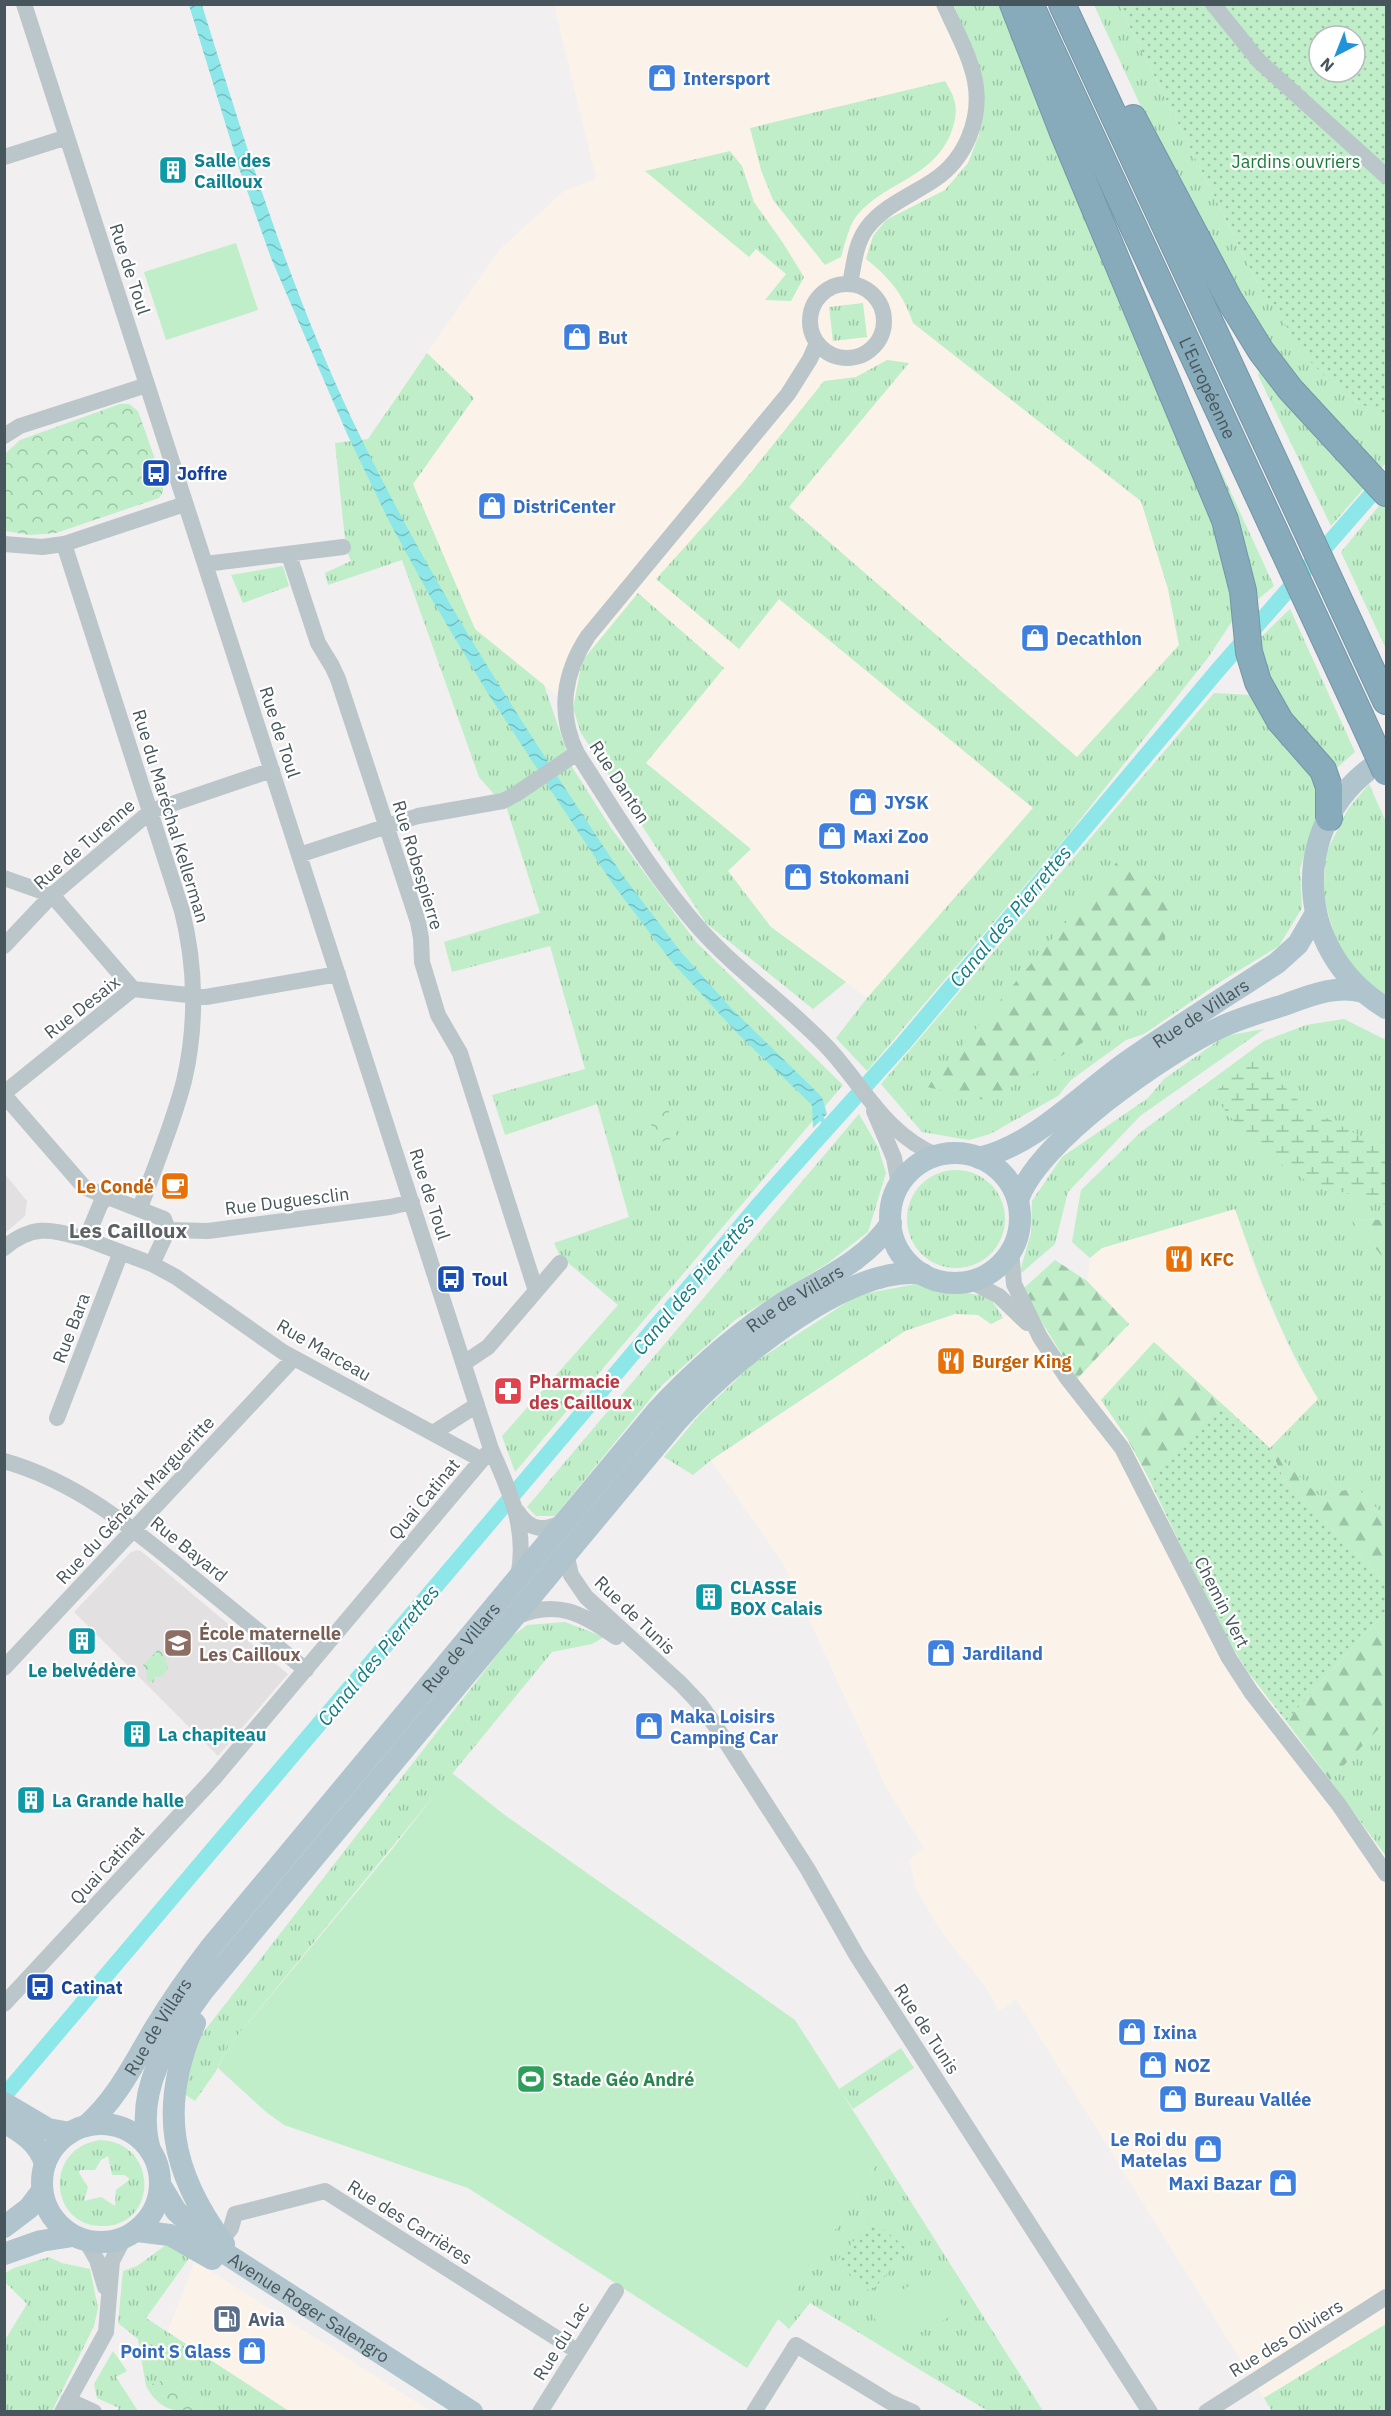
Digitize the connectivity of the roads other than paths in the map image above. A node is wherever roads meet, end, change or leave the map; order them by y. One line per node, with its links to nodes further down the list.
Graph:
1 (24, 4): 8 (street, Rue de Toul)
2 (944, 4): 11 (street)
3 (1013, 4): 30 (highway)
4 (1030, 4): 28 (highway, L'Européenne, bridge)
5 (1062, 4): 24 (highway, L'Européenne)
6 (1071, 4): 17 (highway)
7 (1213, 4): 10 (street)
8 (67, 137): 9 (street); 14 (street, Rue de Toul)
9 (4, 157)
10 (1386, 176)
11 (850, 284): 12 (street); 13 (street)
12 (817, 343): 13 (street); 15 (street, Rue Danton)
13 (837, 357): 15 (street, Rue Danton)
14 (147, 385): 16 (street); 18 (street, Rue de Toul)
15 (788, 394): 25 (street, Rue Danton)
16 (5, 436)
17 (1386, 493)
18 (185, 504): 20 (street); 23 (street, Rue de Toul)
19 (4, 544): 20 (street)
20 (64, 544): 29 (street, Rue du Maréchal Kellerman)
21 (343, 548): 22 (street)
22 (289, 555): 23 (street); 31 (street, Rue Robespierre)
23 (205, 564): 27 (street, Rue de Toul)
24 (1386, 700)
25 (577, 753): 31 (street); 43 (street, Rue Danton)
26 (1386, 758): 30 (main road)
27 (272, 770): 29 (street, Rue de Turenne); 32 (street, Rue de Toul)
28 (1386, 772)
29 (151, 811): 34 (street, Rue de Turenne); 40 (street, Rue du Maréchal Kellerman)
30 (1329, 818): 35 (main road)
31 (386, 827): 32 (street); 61 (street, Rue Robespierre)
32 (299, 855): 37 (street, Rue de Toul)
33 (4, 878): 34 (street)
34 (52, 895): 36 (street, Rue de Turenne); 38 (street)
35 (1316, 913): 39 (main road); 45 (main road, Rue de Villars)
36 (4, 946)
37 (338, 974): 40 (street, Rue Desaix); 49 (street, Rue de Toul)
38 (134, 989): 40 (street, Rue Desaix); 42 (street, Rue Desaix)
39 (1363, 992): 41 (main road); 48 (main road, Rue de Villars)
40 (193, 997): 50 (street, Rue du Maréchal Kellerman)
41 (1386, 1008)
42 (4, 1094): 47 (street)
43 (871, 1105): 44 (street); 46 (street)
44 (938, 1156): 45 (main road); 46 (main road)
45 (980, 1158): 48 (main road)
46 (899, 1185): 51 (main road)
47 (108, 1197): 50 (street); 53 (street)
48 (1018, 1200): 55 (main road)
49 (412, 1202): 52 (street, Rue Duguesclin); 64 (street, Rue de Toul)
50 (140, 1208): 52 (street)
51 (891, 1223): 59 (main road); 71 (main road, Rue de Villars)
52 (168, 1230): 58 (street)
53 (86, 1239): 54 (street, Rue Marceau); 56 (street, Rue Marceau)
54 (4, 1248)
55 (1011, 1250): 60 (main road); 62 (street)
56 (121, 1252): 58 (street, Rue Marceau); 66 (street, Rue Bara)
57 (560, 1263): 61 (street)
58 (152, 1264): 63 (street, Rue Marceau)
59 (923, 1274): 60 (main road); 73 (main road, Rue de Villars)
60 (970, 1281): 62 (street)
61 (536, 1291): 64 (street)
62 (1040, 1337): 79 (street, Chemin Vert)
63 (294, 1358): 67 (street, Rue Marceau); 72 (street, Rue du Général Margueritte)
64 (464, 1363): 65 (street, Rue de Toul)
65 (477, 1405): 67 (street); 68 (street, Rue de Toul)
66 (57, 1418)
67 (433, 1433): 68 (street, Rue Marceau)
68 (487, 1454): 70 (street, Rue de Toul); 77 (street, Quai Catinat)
69 (4, 1461): 72 (street, Rue Bayard)
70 (517, 1511): 71 (street); 74 (street)
71 (566, 1521): 74 (main road, Rue de Villars)
72 (134, 1530): 76 (street, Rue du Général Margueritte); 77 (street, Rue Bayard)
73 (566, 1553): 75 (main road, Rue de Villars); 78 (street, Rue de Tunis)
74 (517, 1580): 84 (main road, Rue de Villars)
75 (510, 1620): 78 (street, Rue de Tunis); 80 (main road, Rue de Villars)
76 (4, 1668)
77 (306, 1670): 81 (street, Quai Catinat)
78 (666, 1671): 106 (street, Rue de Tunis)
79 (1386, 1874)
80 (231, 1955): 85 (main road, Rue de Villars); 92 (main road)
81 (4, 2004)
82 (4, 2103): 83 (main road)
83 (14, 2122): 84 (main road); 86 (main road)
84 (78, 2129): 85 (main road); 86 (main road)
85 (150, 2150): 87 (main road)
86 (45, 2164): 88 (main road)
87 (161, 2186): 90 (main road); 94 (main road, Avenue Roger Salengro)
88 (42, 2192): 89 (main road); 91 (main road)
89 (4, 2227)
90 (131, 2235): 91 (main road); 97 (street); 101 (main road, Avenue Roger Salengro)
91 (79, 2238): 93 (main road); 97 (street)
92 (221, 2241): 94 (main road); 98 (street, Rue des Carrières)
93 (4, 2254)
94 (240, 2264): 102 (main road, Avenue Roger Salengro)
95 (616, 2291): 98 (street, Rue du Lac)
96 (1386, 2297): 107 (street, Rue des Oliviers)
97 (109, 2305): 99 (street)
98 (577, 2351): 103 (street, Rue du Lac)
99 (65, 2406): 100 (street)
100 (93, 2412)
101 (450, 2412)
102 (472, 2412)
103 (540, 2412)
104 (754, 2412): 105 (street)
105 (914, 2412)
106 (1150, 2412)
107 (1206, 2412)

